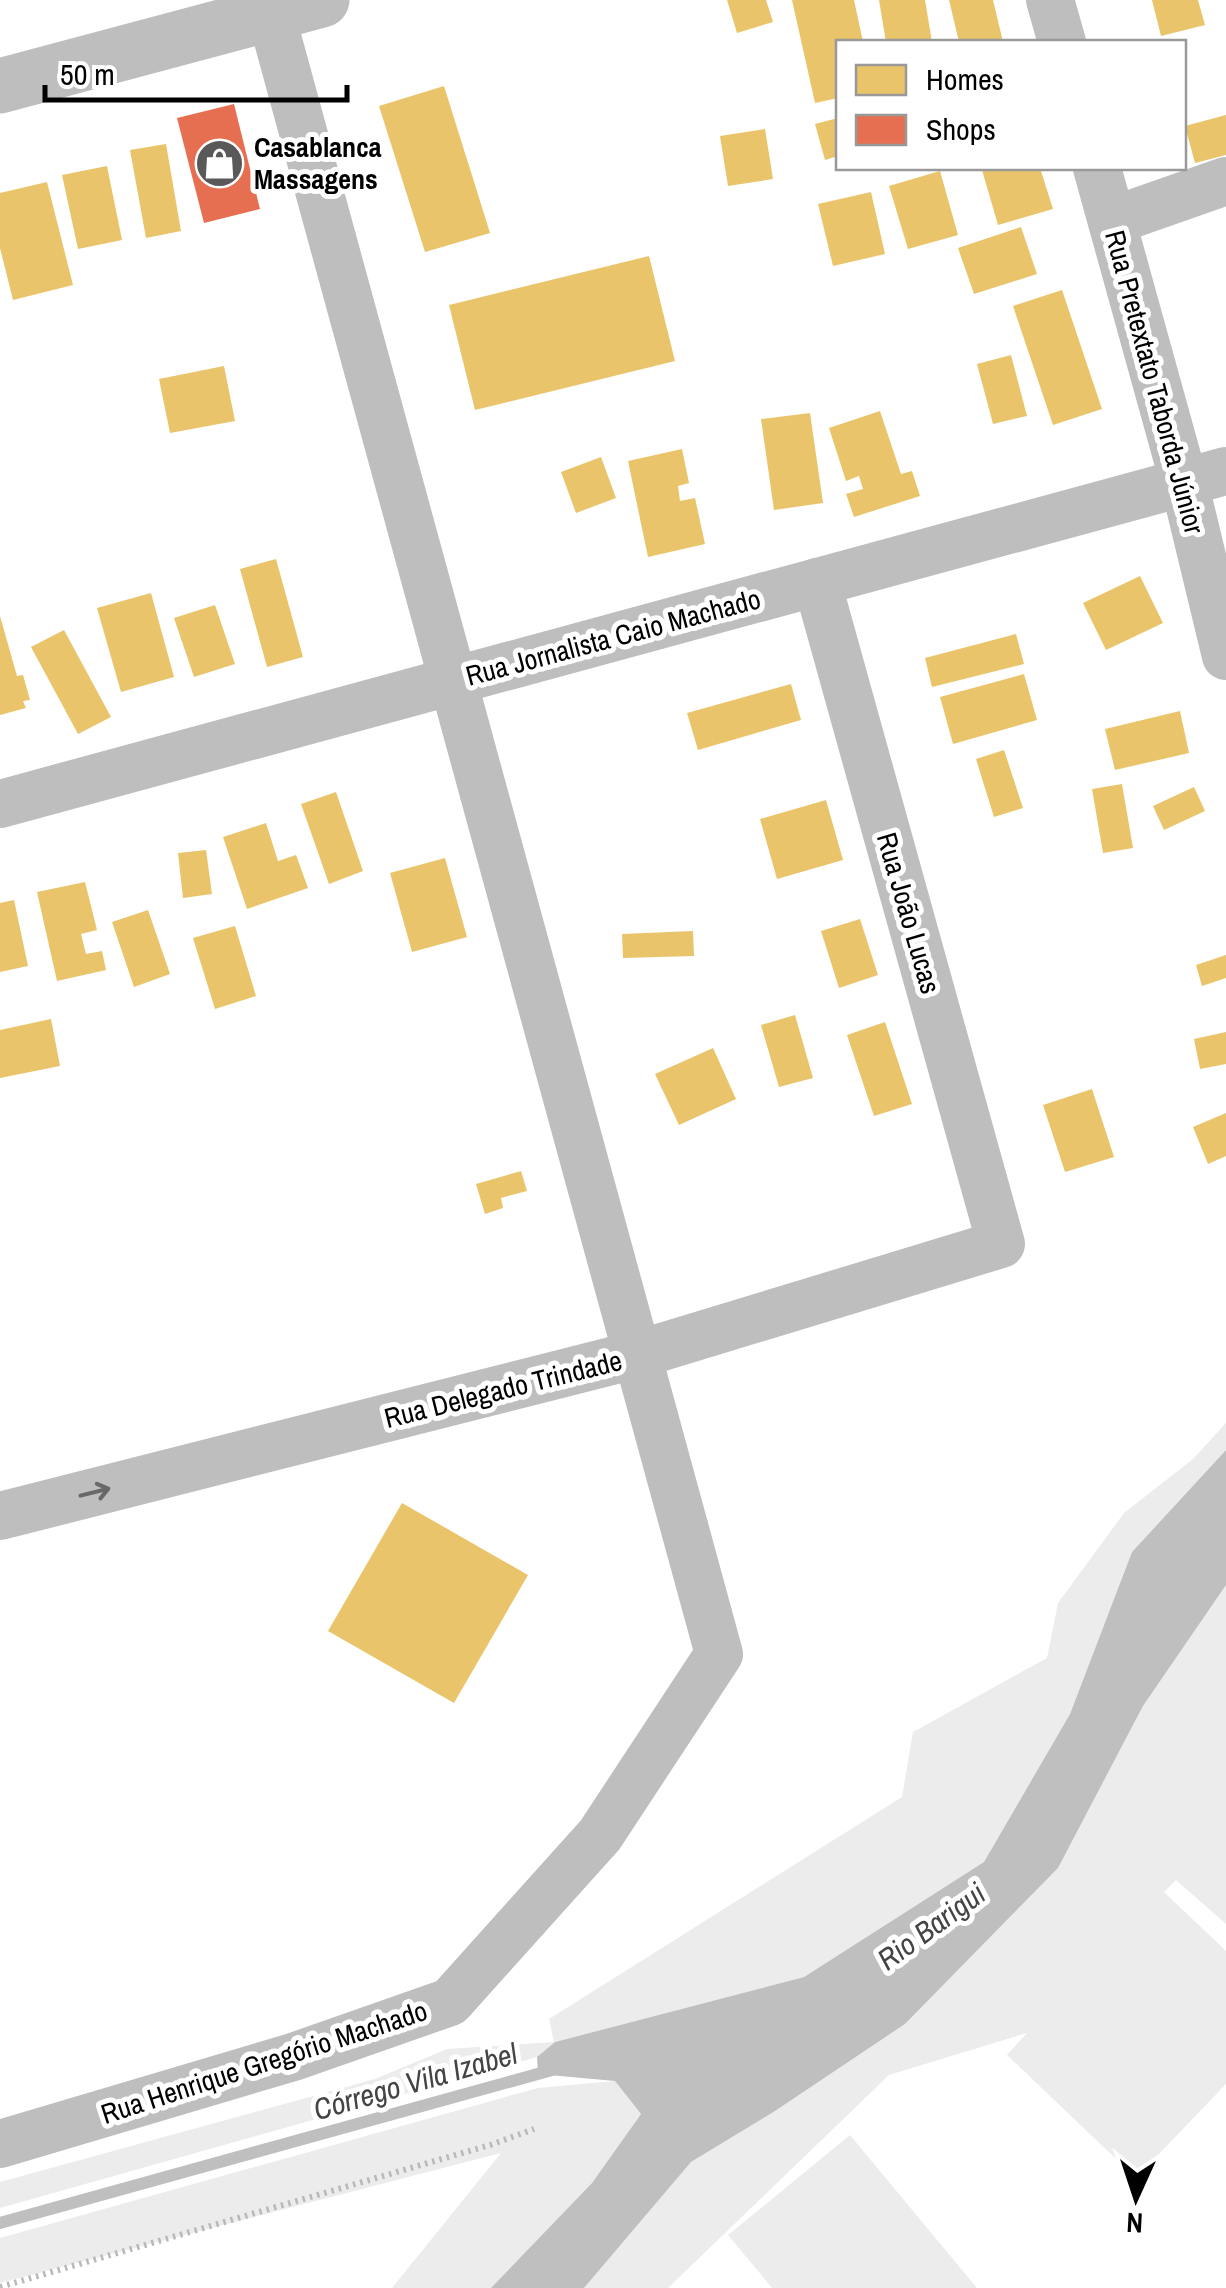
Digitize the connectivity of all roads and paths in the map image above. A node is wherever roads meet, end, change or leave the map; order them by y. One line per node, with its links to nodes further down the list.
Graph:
1 (1050, 0): 3 (street)
2 (286, 5): 4 (main road); 11 (street)
3 (1061, 40)
4 (0, 86)
5 (1098, 170): 7 (street, Rua Pretextato Taborda Júnior)
6 (1226, 180): 7 (street)
7 (1112, 220): 8 (street, Rua Pretextato Taborda Júnior)
8 (1205, 477): 9 (street, Rua Jornalista Caio Machado); 10 (street, Rua Pretextato Taborda Júnior)
9 (817, 582): 11 (street, Rua Jornalista Caio Machado); 13 (street, Rua João Lucas)
10 (1226, 656)
11 (454, 680): 12 (street, Rua Jornalista Caio Machado); 14 (street)
12 (0, 804)
13 (1001, 1244): 14 (street, Rua Delegado Trindade)
14 (639, 1354): 15 (street, Rua Delegado Trindade, one-way to 14); 17 (street, Rua Henrique Gregório Machado)
15 (0, 1516)
16 (534, 2129): 18 (path)
17 (0, 2144)
18 (0, 2287)

